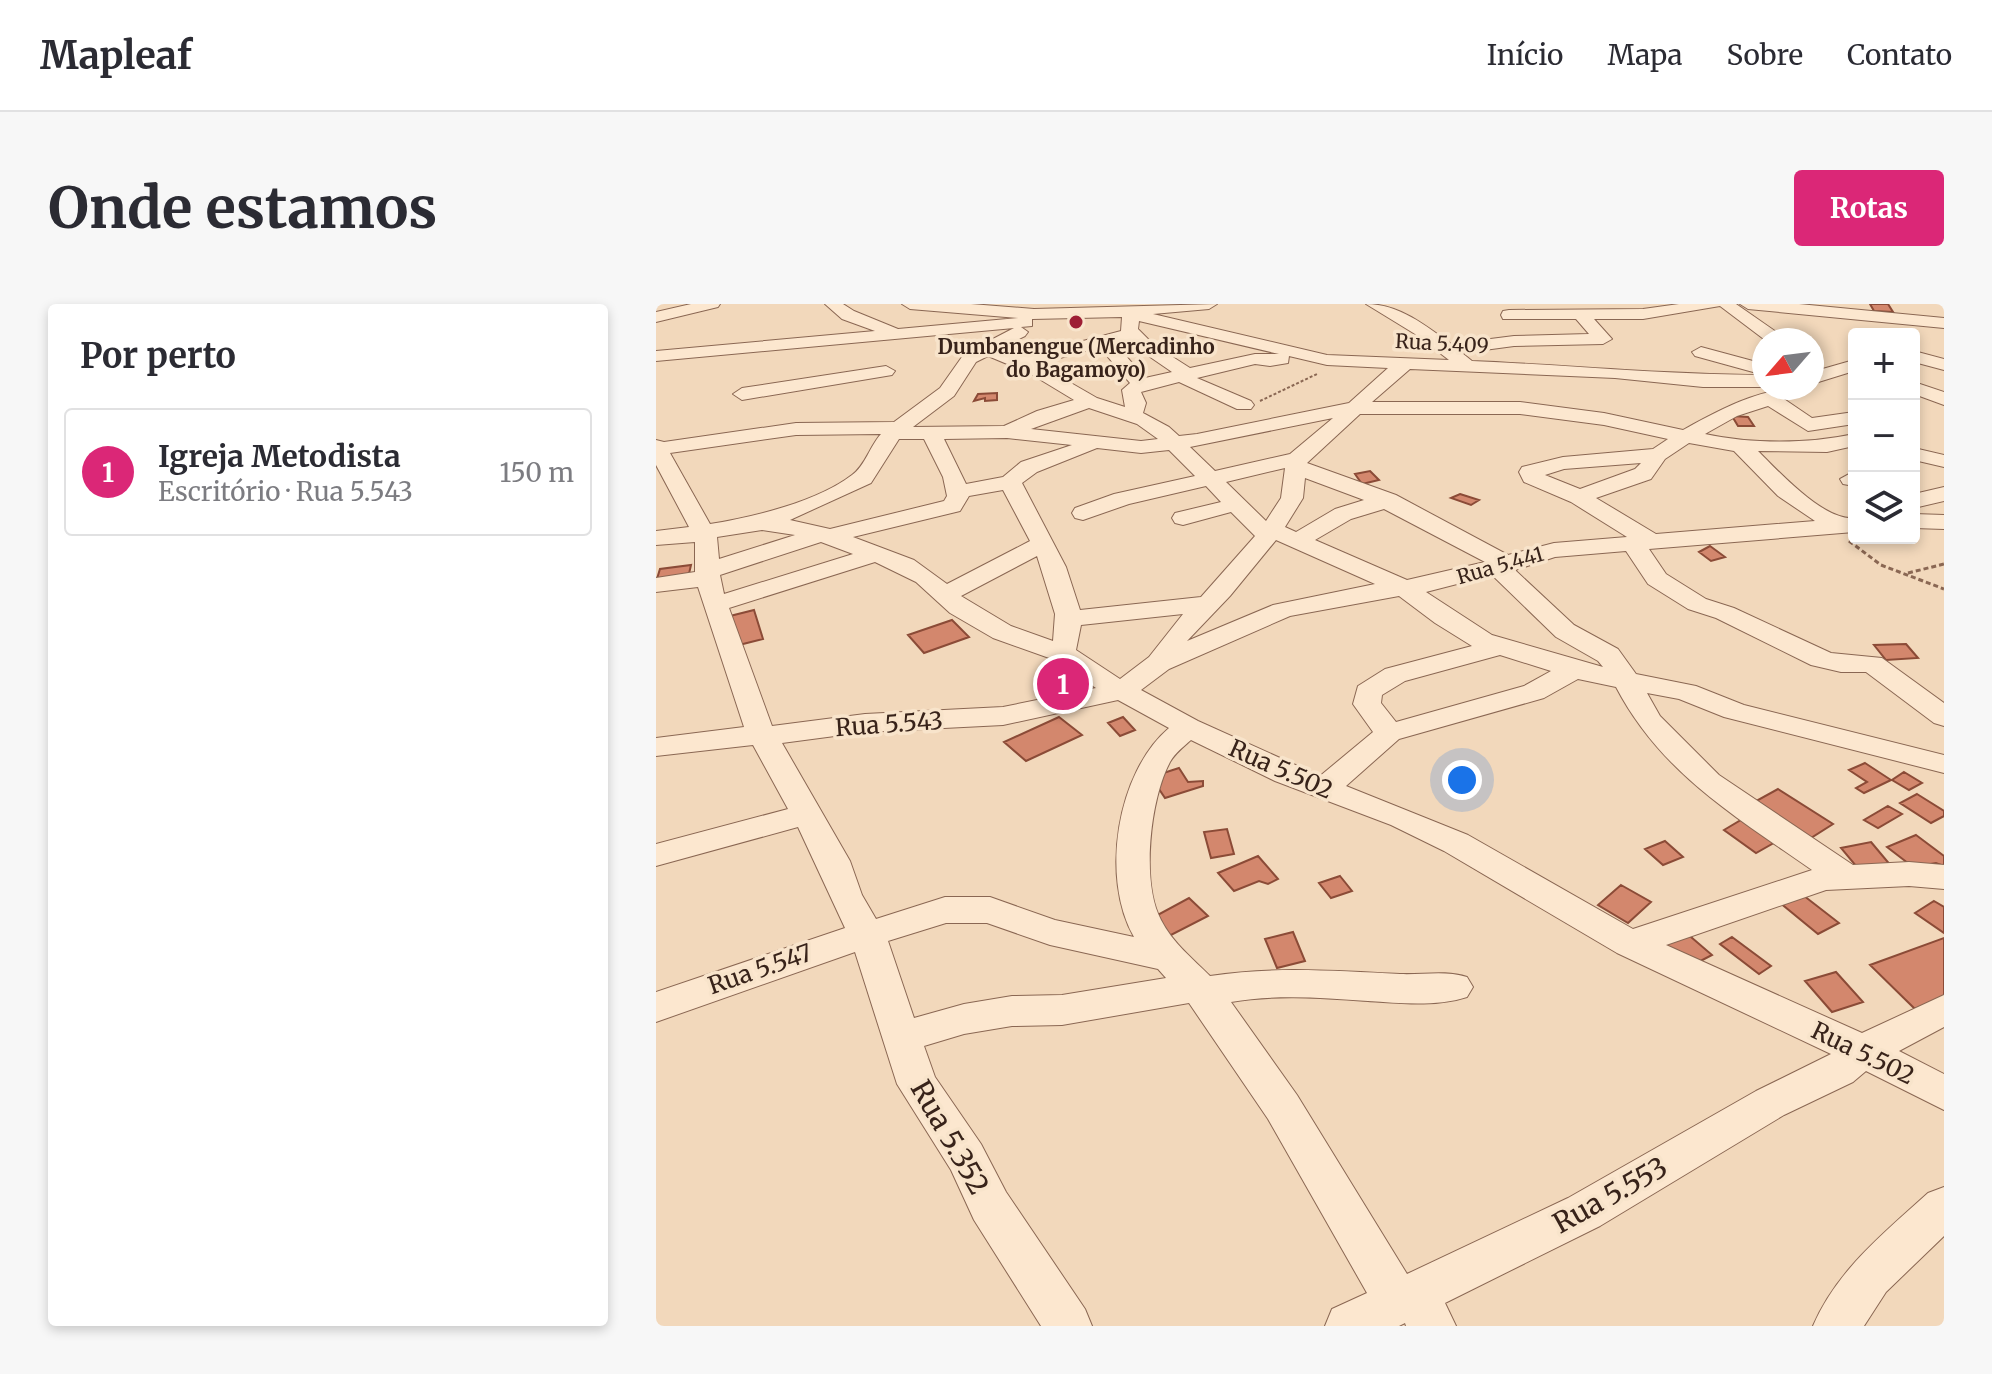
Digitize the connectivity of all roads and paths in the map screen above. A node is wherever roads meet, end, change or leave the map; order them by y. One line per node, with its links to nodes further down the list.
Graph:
1 (712, 304): 15 (street)
2 (833, 304): 25 (street)
3 (910, 304): 11 (street)
4 (1209, 304): 20 (street)
5 (1374, 304): 28 (street)
6 (1713, 304): 13 (street)
7 (1725, 304): 22 (street)
8 (1737, 304): 24 (street)
9 (1748, 304): 17 (street)
10 (1863, 304): 17 (street)
11 (978, 306): 16 (street)
12 (1056, 309): 16 (street); 20 (street)
13 (1588, 311): 14 (street); 28 (street)
14 (1509, 315)
15 (656, 317)
16 (1030, 318): 25 (street); 29 (street)
17 (1877, 318): 19 (street)
18 (1944, 321): 19 (street)
19 (1921, 322): 23 (street)
20 (1128, 323): 21 (street, Rua 5.409); 21 (street); 37 (street); 45 (street); 48 (street)
21 (1181, 326): 31 (street, Rua 5.409)
22 (1759, 328)
23 (1912, 328)
24 (1829, 330)
25 (899, 334): 26 (street); 29 (street)
26 (820, 341): 32 (street); 47 (street)
27 (1752, 349): 36 (street)
28 (1448, 350): 41 (street)
29 (963, 352): 37 (street); 61 (street)
30 (1701, 352): 36 (street)
31 (1296, 353): 35 (street, Rua 5.409); 45 (street)
32 (656, 356)
33 (1824, 358): 39 (street)
34 (1920, 358): 40 (street)
35 (1339, 361): 38 (street, Rua 5.409); 55 (path)
36 (1738, 362): 42 (street)
37 (1020, 363): 54 (street)
38 (1406, 363): 41 (street, Rua 5.409); 56 (street)
39 (1848, 364)
40 (1944, 364)
41 (1466, 365): 49 (street, Rua 5.409); 57 (street)
42 (1752, 366)
43 (1848, 367): 46 (street)
44 (886, 371): 47 (street)
45 (1187, 374): 48 (street); 55 (street)
46 (1824, 374)
47 (825, 381): 51 (street)
48 (1141, 385): 59 (street)
49 (1752, 391)
50 (1920, 393): 58 (street)
51 (742, 394)
52 (1753, 400): 64 (street)
53 (1775, 400): 60 (street, Rua 5.409)
54 (1090, 402): 59 (street); 62 (street)
55 (1244, 405)
56 (1353, 408): 57 (street); 67 (street); 73 (street)
57 (1520, 408): 64 (street)
58 (1938, 408)
59 (1132, 416): 67 (street)
60 (1848, 419)
61 (896, 430): 63 (street); 66 (street); 86 (street)
62 (1007, 432): 63 (street); 68 (street)
63 (931, 433): 76 (street)
64 (1688, 437): 69 (street); 70 (street)
65 (1848, 441): 69 (street)
66 (657, 442): 88 (street)
67 (1176, 443): 68 (street); 74 (street)
68 (1096, 444): 75 (street)
69 (1739, 445): 87 (street)
70 (1658, 455): 78 (street); 78 (street)
71 (1920, 455): 72 (street)
72 (1944, 461)
73 (1296, 463): 74 (street); 79 (street); 89 (street)
74 (1209, 479): 80 (street); 82 (street)
75 (1010, 482): 76 (street); 93 (street)
76 (957, 492): 90 (street)
77 (1944, 494): 81 (street)
78 (1579, 497): 94 (street)
79 (1388, 500): 92 (street); 97 (street)
80 (1234, 505): 84 (street); 89 (street)
81 (1920, 511)
82 (1083, 513)
83 (1920, 515): 85 (street)
84 (1183, 518)
85 (1944, 522)
86 (762, 523): 88 (street, Rua 5.502); 90 (street, Rua 5.502)
87 (1839, 526): 94 (street, Rua 5.441); 98 (path)
88 (703, 532): 91 (street, Rua 5.502); 99 (street, Rua 5.352)
89 (1269, 533): 92 (street); 104 (street)
90 (826, 534): 95 (street, Rua 5.502); 99 (street)
91 (656, 538)
92 (1297, 541): 101 (street)
93 (1043, 543): 103 (street); 105 (street)
94 (1643, 543): 97 (street, Rua 5.441); 112 (street)
95 (873, 555): 99 (street); 103 (street, Rua 5.502)
96 (1944, 564): 98 (path)
97 (1503, 566): 101 (street, Rua 5.441); 110 (street)
98 (1905, 574): 102 (path)
99 (710, 584): 100 (street); 115 (street, Rua 5.352)
100 (656, 585)
101 (1405, 588): 106 (street); 108 (street, Rua 5.441)
102 (1944, 589)
103 (945, 595): 107 (street, Rua 5.502)
104 (1206, 604): 105 (street); 108 (street)
105 (1069, 619): 107 (street)
106 (1499, 647): 109 (street); 114 (street)
107 (1062, 653): 111 (street, Rua 5.502)
108 (1159, 663): 111 (street)
109 (1574, 670): 110 (street); 114 (street)
110 (1627, 681): 117 (street); 121 (street)
111 (1121, 691): 113 (street, Rua 5.502); 115 (street, Rua 5.543)
112 (1944, 717)
113 (1188, 727): 118 (street, Rua 5.502); 125 (street)
114 (1389, 733): 118 (street)
115 (762, 736): 116 (street, Rua 5.543); 119 (street, Rua 5.352)
116 (656, 747)
117 (1944, 764)
118 (1323, 789): 124 (street, Rua 5.502)
119 (808, 814): 120 (street); 123 (street, Rua 5.352)
120 (656, 855)
121 (1844, 875): 122 (street); 124 (street)
122 (1944, 877)
123 (861, 926): 125 (street, Rua 5.547); 128 (street, Rua 5.547); 130 (street, Rua 5.352)
124 (1630, 944): 131 (street, Rua 5.502)
125 (1166, 957): 127 (street)
126 (1454, 987): 127 (street)
127 (1199, 990): 130 (street); 134 (street)
128 (656, 1007)
129 (1944, 1010): 131 (street, Rua 5.553)
130 (900, 1038): 135 (street, Rua 5.352)
131 (1863, 1051): 132 (street, Rua 5.502); 134 (street, Rua 5.553)
132 (1944, 1093)
133 (1944, 1207): 137 (street)
134 (1415, 1308): 136 (street, Rua 5.553)
135 (1068, 1326)
136 (1349, 1326)
137 (1837, 1326)

